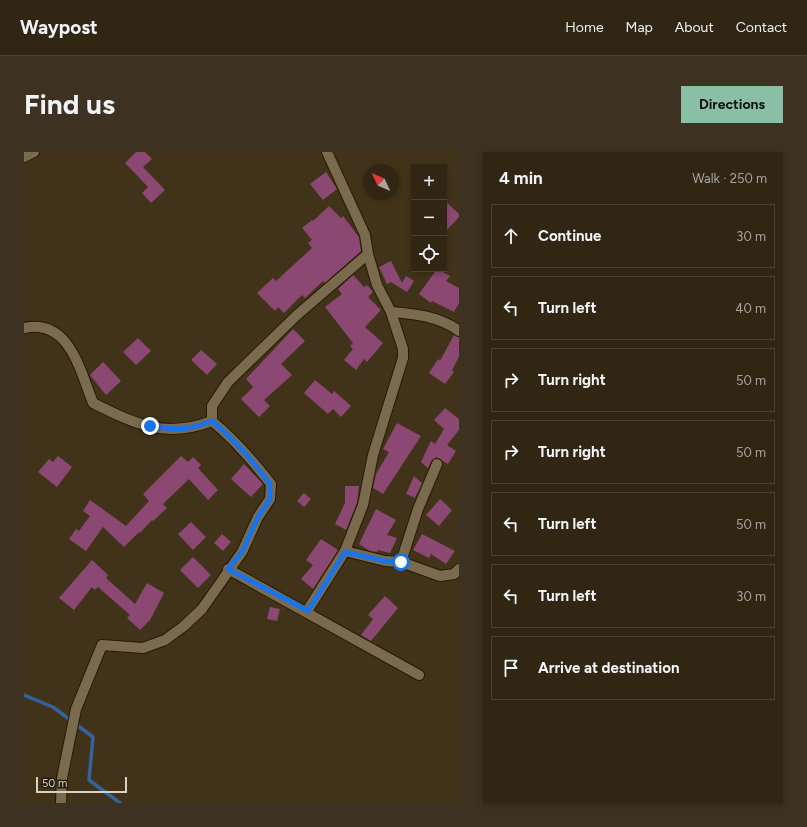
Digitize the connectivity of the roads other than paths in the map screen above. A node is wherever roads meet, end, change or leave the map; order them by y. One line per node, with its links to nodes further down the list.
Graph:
1 (34, 152): 3 (street)
2 (326, 152): 4 (street)
3 (24, 157)
4 (368, 254): 5 (street); 8 (street)
5 (391, 312): 7 (street); 10 (street)
6 (24, 328): 8 (street)
7 (459, 331)
8 (212, 421): 12 (street)
9 (438, 464): 11 (street)
10 (345, 552): 11 (street); 14 (street)
11 (401, 562): 13 (street)
12 (228, 569): 14 (street); 16 (street)
13 (459, 569)
14 (308, 611): 15 (street)
15 (420, 675)
16 (61, 803)

